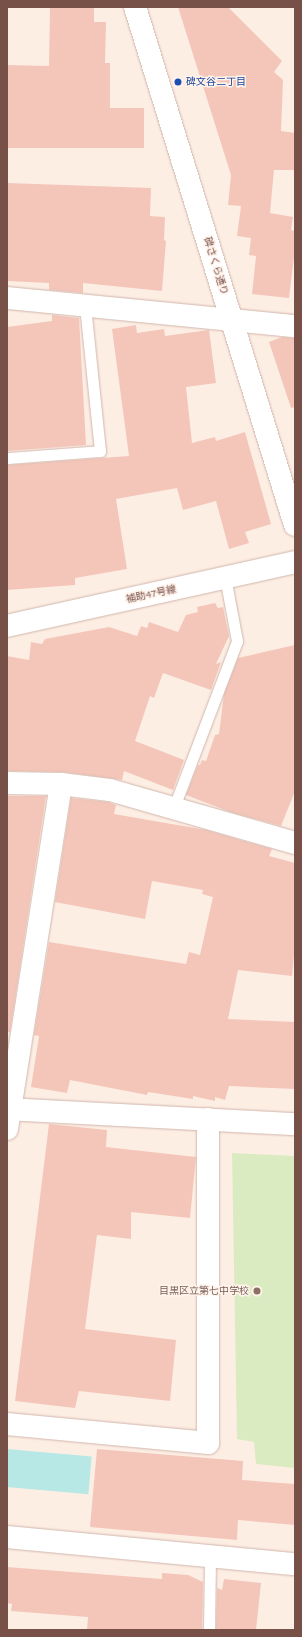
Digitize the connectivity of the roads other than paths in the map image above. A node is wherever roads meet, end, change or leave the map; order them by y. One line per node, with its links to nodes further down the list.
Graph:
1 (135, 7): 4 (street, 碑さくら通り)
2 (7, 298): 3 (street)
3 (85, 306): 4 (street); 6 (lane)
4 (232, 320): 5 (street); 7 (street, 碑さくら通り)
5 (295, 326)
6 (7, 458)
7 (295, 525)
8 (295, 562): 9 (street, 補助47号線)
9 (225, 577): 10 (street, 補助47号線); 13 (lane)
10 (7, 626)
11 (7, 783): 12 (street)
12 (61, 784): 13 (street); 15 (street)
13 (174, 807): 14 (street)
14 (295, 843)
15 (8, 1116): 16 (street)
16 (208, 1119): 17 (street); 18 (street)
17 (295, 1124)
18 (7, 1424)
19 (7, 1537): 20 (street)
20 (210, 1554): 21 (street); 22 (lane)
21 (295, 1564)
22 (209, 1630)

